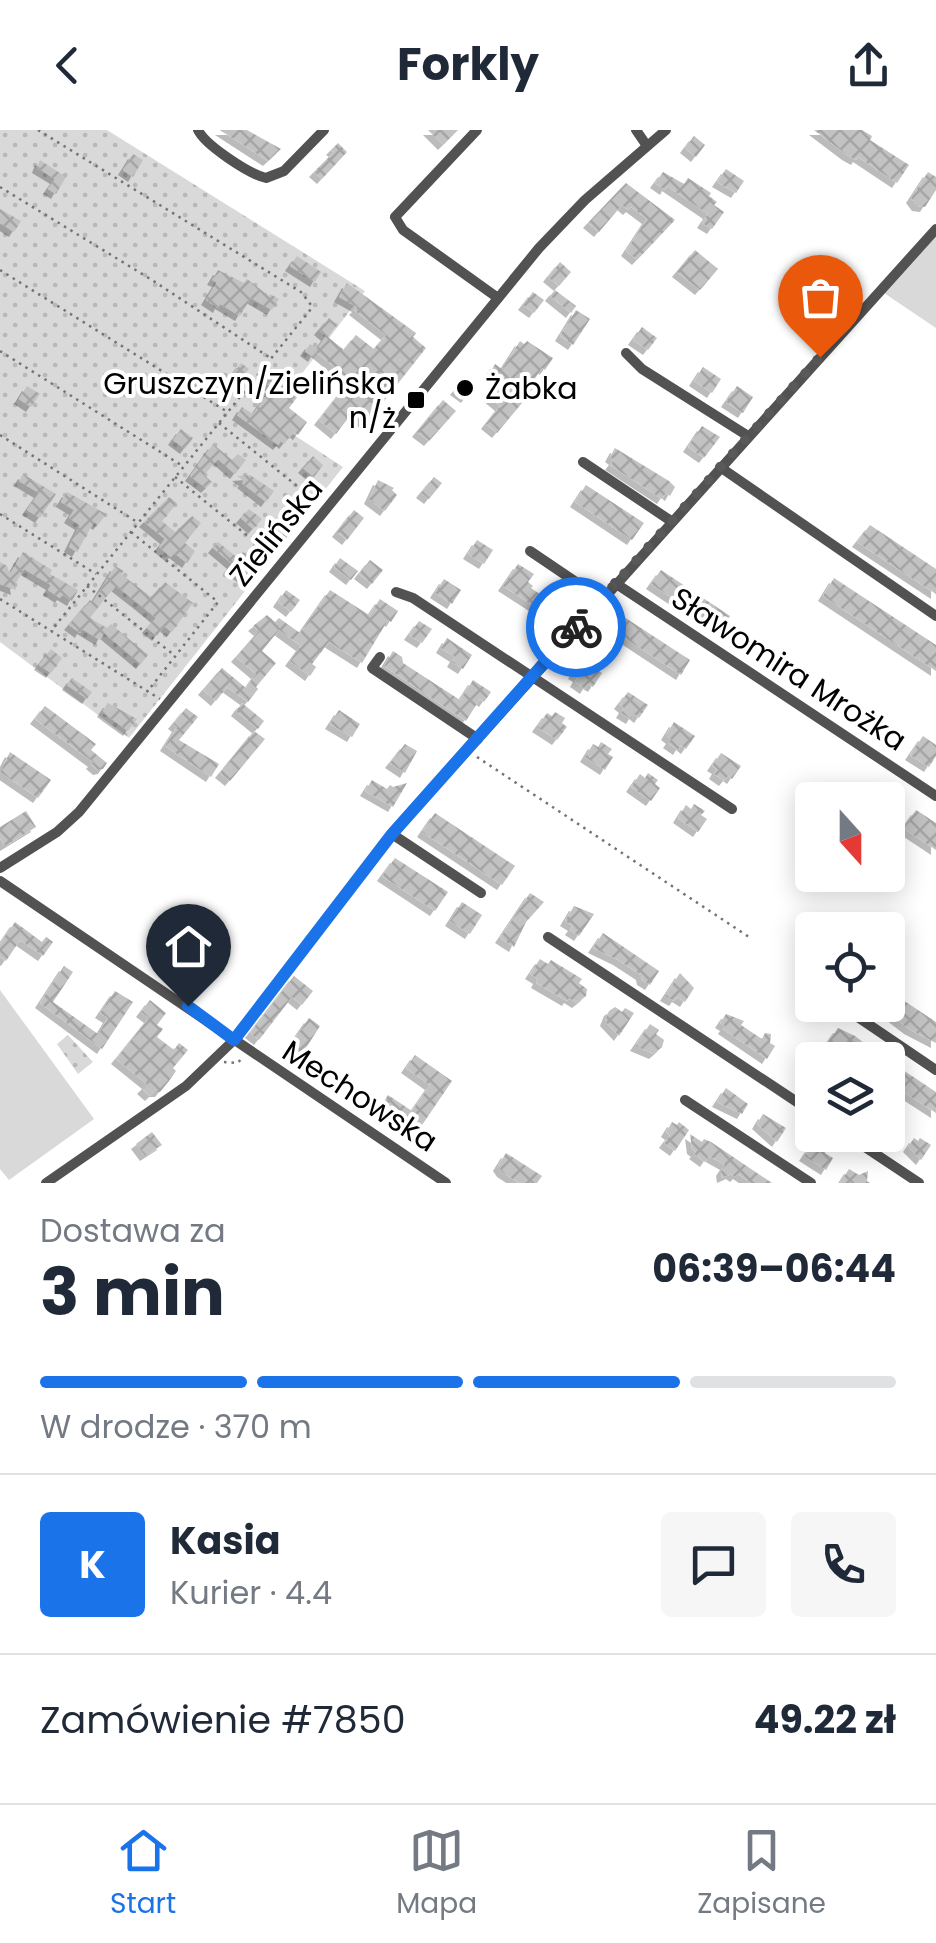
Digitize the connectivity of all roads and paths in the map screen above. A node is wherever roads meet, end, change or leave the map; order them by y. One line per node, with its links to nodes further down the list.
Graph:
1 (38, 130): 14 (path)
2 (198, 130): 3 (street)
3 (324, 130)
4 (477, 130): 11 (street)
5 (636, 130): 7 (street)
6 (666, 130): 7 (street, Zielińska)
7 (647, 146): 11 (street, Zielińska)
8 (0, 187): 14 (path)
9 (936, 229): 18 (street)
10 (0, 270): 15 (path)
11 (498, 298): 24 (street, Zielińska)
12 (0, 352): 20 (path)
13 (626, 353): 18 (street)
14 (270, 358): 15 (path)
15 (226, 411): 16 (path)
16 (218, 422): 20 (path); 23 (path)
17 (0, 435): 27 (path)
18 (748, 436): 21 (street)
19 (584, 462): 26 (street)
20 (182, 466): 22 (path)
21 (720, 467): 26 (street); 36 (street)
22 (174, 476): 23 (path); 27 (path)
23 (306, 492): 24 (path)
24 (326, 510): 42 (street, Zielińska)
25 (0, 514): 30 (path)
26 (672, 521): 31 (street)
27 (137, 522): 28 (path)
28 (130, 531): 30 (path); 38 (path)
29 (530, 551): 35 (street)
30 (97, 574): 32 (path)
31 (615, 583): 35 (street); 45 (street, Sławomira Mrożka)
32 (87, 586): 37 (path); 38 (path)
33 (396, 592): 40 (street)
34 (0, 599): 37 (path)
35 (601, 599): 40 (street)
36 (936, 616)
37 (51, 631): 41 (path)
38 (175, 656): 41 (path)
39 (380, 656): 43 (street)
40 (531, 678): 43 (street); 46 (street)
41 (147, 692): 42 (path)
42 (168, 705): 48 (street, Zielińska)
43 (478, 739): 44 (street)
44 (468, 750): 47 (street); 52 (path)
45 (936, 796)
46 (732, 809)
47 (392, 834): 50 (street); 54 (street)
48 (0, 868)
49 (0, 880): 54 (street, Mechowska)
50 (481, 893)
51 (548, 937): 57 (street)
52 (749, 937)
53 (865, 1022): 55 (street)
54 (234, 1040): 59 (street); 60 (street, Mechowska)
55 (936, 1070)
56 (686, 1100): 61 (street)
57 (795, 1101)
58 (873, 1152): 62 (street)
59 (49, 1182)
60 (446, 1183)
61 (810, 1183)
62 (920, 1183)

